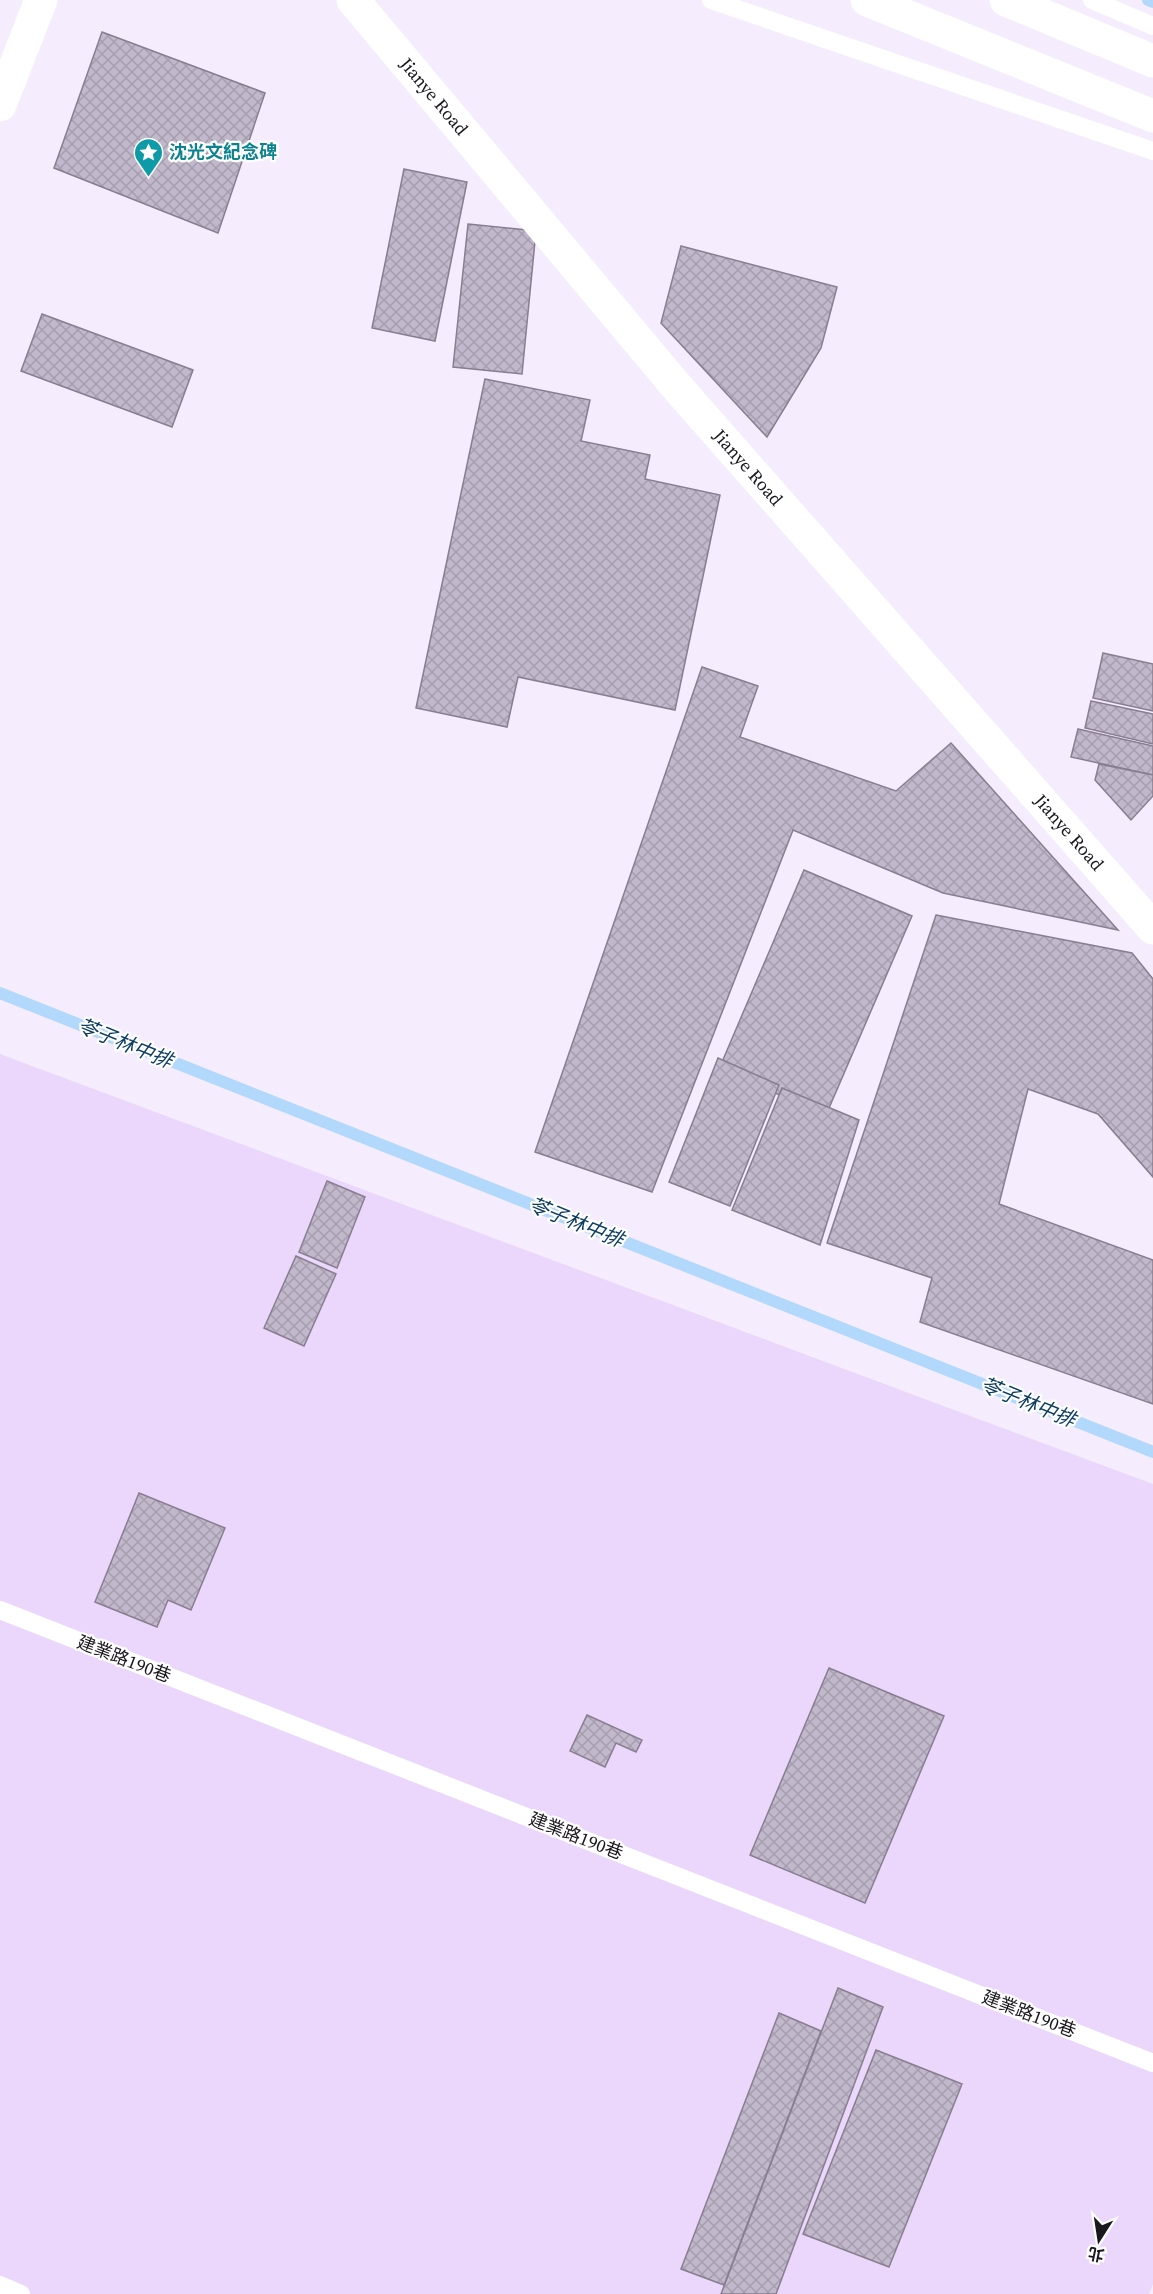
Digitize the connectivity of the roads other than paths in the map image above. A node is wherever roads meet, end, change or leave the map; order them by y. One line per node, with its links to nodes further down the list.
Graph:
1 (41, 0): 9 (street)
2 (353, 0): 12 (street, Jianye Road)
3 (711, 0): 11 (lane)
4 (867, 0): 10 (street)
5 (1006, 0): 8 (street)
6 (1092, 0): 7 (lane)
7 (1153, 26)
8 (1153, 61)
9 (0, 105)
10 (1153, 116)
11 (1153, 151)
12 (1153, 928)
13 (0, 1610): 14 (lane, 建業路190巷)
14 (1153, 2063)
15 (0, 2286): 16 (lane)
16 (21, 2294)

